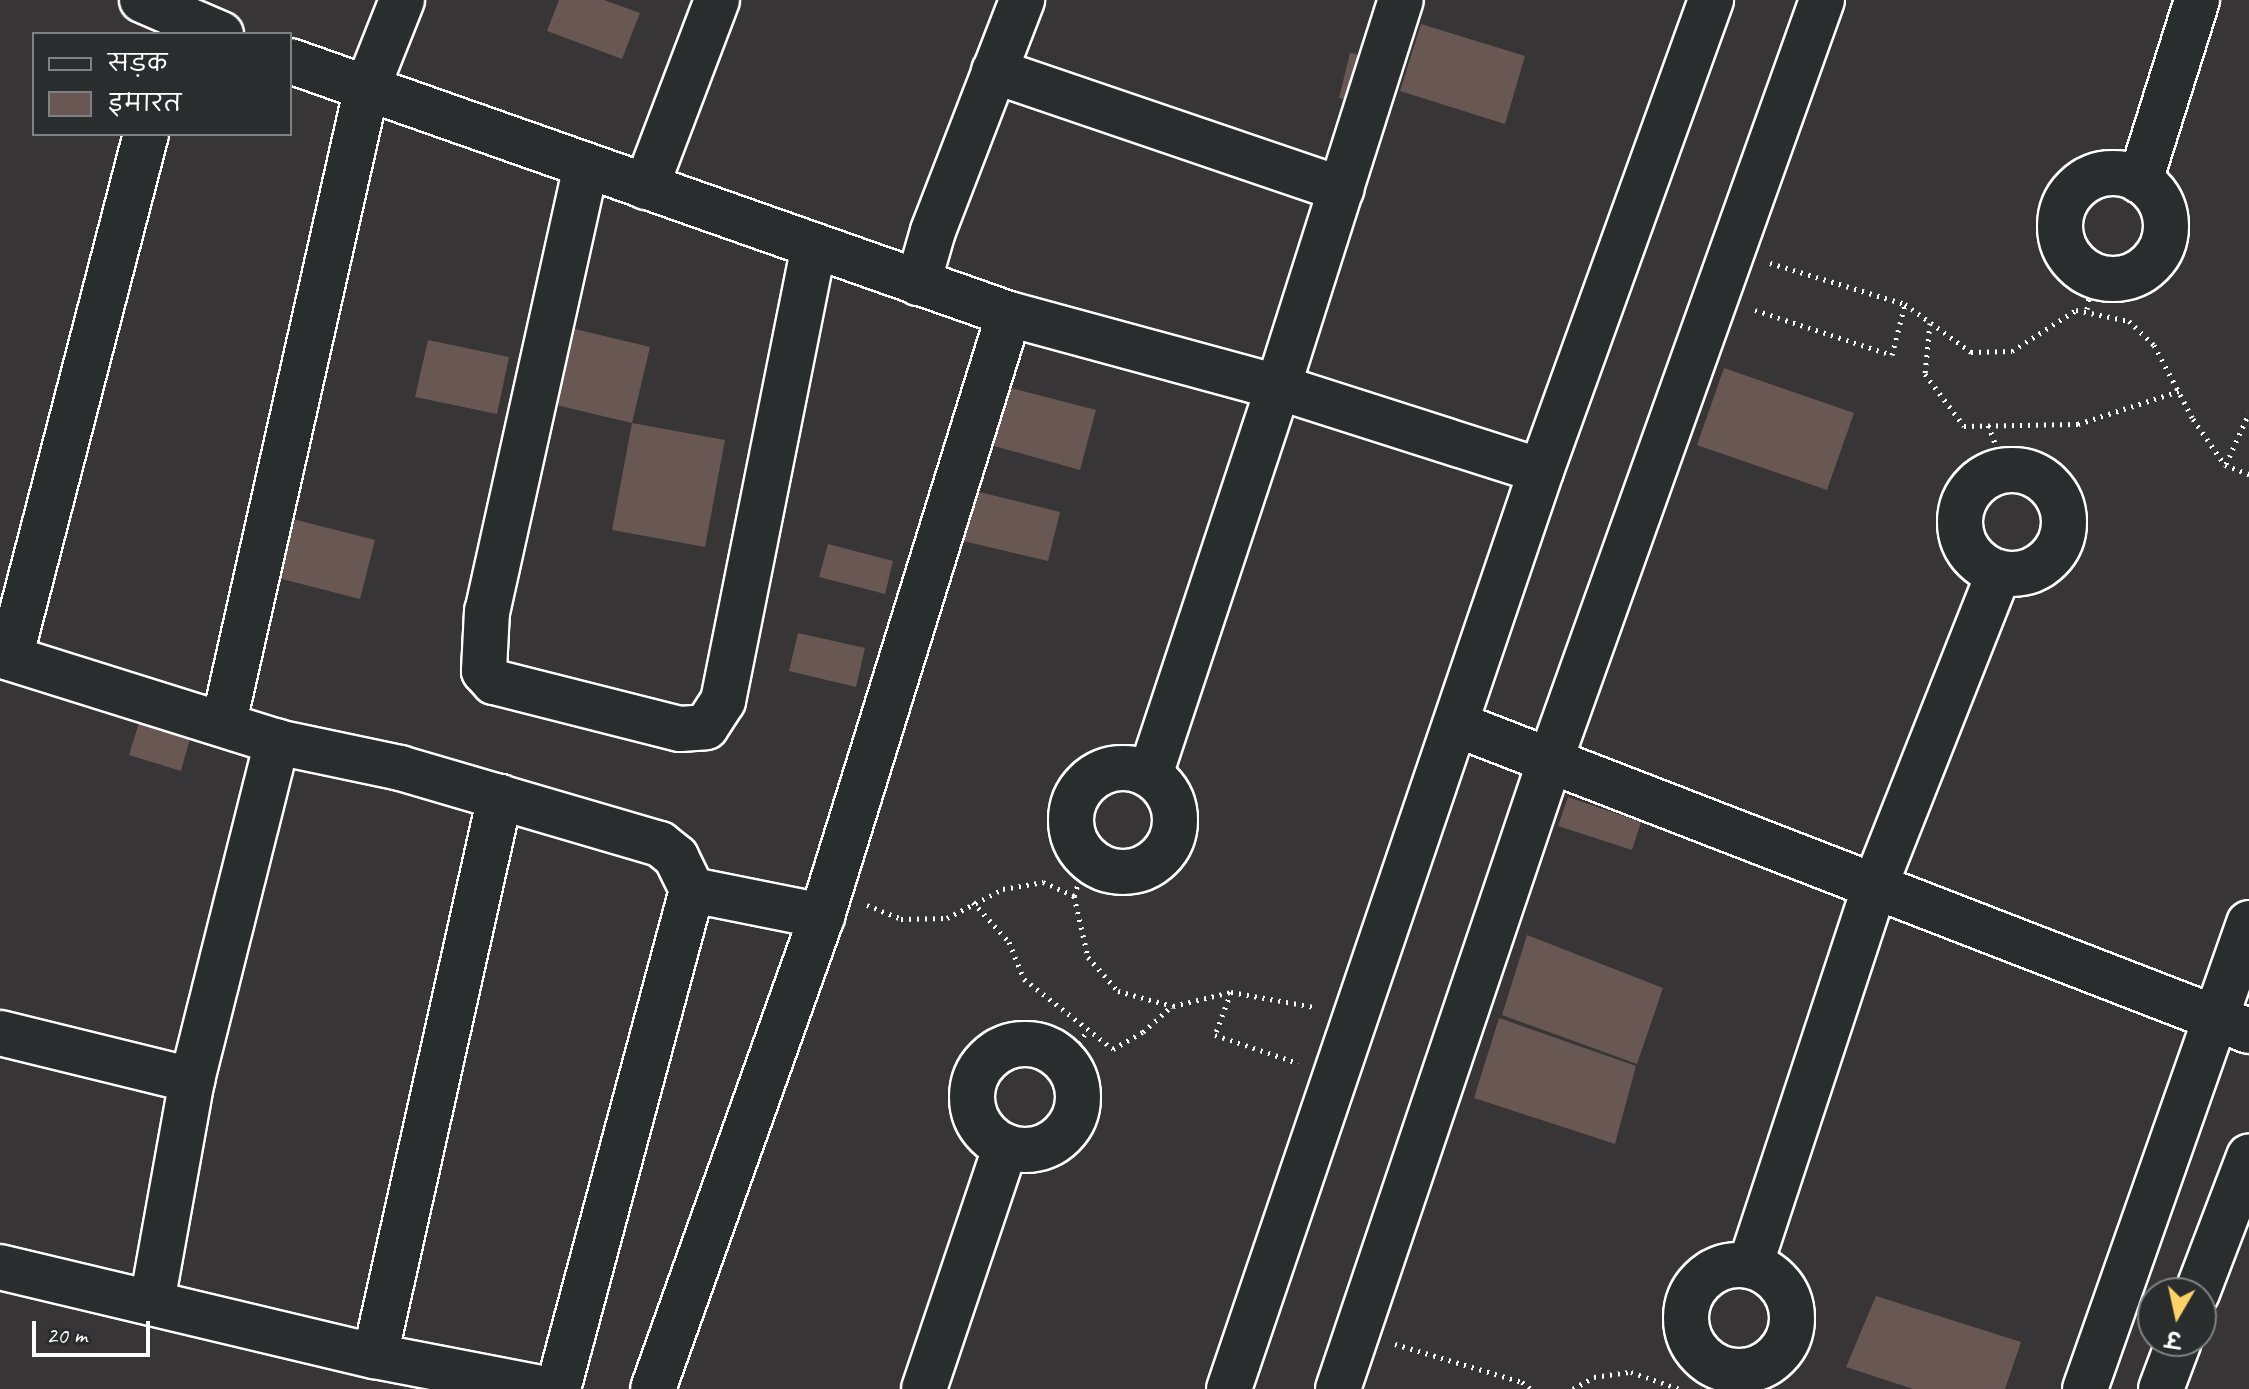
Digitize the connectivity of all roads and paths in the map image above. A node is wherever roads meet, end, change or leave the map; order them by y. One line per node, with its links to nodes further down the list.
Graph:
1 (402, 0): 12 (street)
2 (717, 0): 16 (street)
3 (1022, 0): 11 (street)
4 (1401, 0): 17 (street)
5 (1711, 0): 32 (street)
6 (1822, 0): 19 (street)
7 (2197, 0): 15 (street)
8 (163, 17): 9 (street)
9 (214, 32)
10 (292, 62): 12 (street)
11 (994, 71): 17 (street); 20 (street)
12 (366, 91): 14 (street); 36 (street)
13 (145, 136): 35 (street)
14 (586, 166): 16 (street); 18 (street)
15 (2140, 181): 21 (street); 21 (street)
16 (646, 187): 18 (street)
17 (1341, 189): 26 (street)
18 (814, 246): 20 (street)
19 (1731, 253): 22 (street); 23 (path)
20 (918, 283): 24 (street)
21 (2090, 292): 25 (path); 27 (path)
22 (1716, 297): 23 (path); 39 (street)
23 (1905, 304): 25 (path)
24 (1009, 314): 26 (street); 46 (street)
25 (1930, 323): 29 (path)
26 (1278, 387): 32 (street); 40 (street)
27 (2179, 391): 29 (path); 30 (path)
28 (2249, 413): 30 (path)
29 (1988, 425): 31 (path)
30 (2225, 465): 33 (path)
31 (2005, 469): 34 (street); 34 (street)
32 (1541, 471): 37 (street)
33 (2249, 474)
34 (1999, 573): 43 (street)
35 (5, 656): 36 (street)
36 (224, 722): 38 (street)
37 (1458, 725): 39 (street); 50 (street)
38 (277, 742): 41 (street); 55 (street)
39 (1550, 761): 43 (street); 62 (street)
40 (1150, 775): 42 (street); 42 (street)
41 (500, 797): 44 (street); 63 (street)
42 (1081, 878): 45 (path); 49 (path)
43 (1876, 883): 51 (street); 58 (street)
44 (692, 890): 46 (street); 67 (street)
45 (973, 902): 46 (path); 53 (path)
46 (826, 903): 68 (street)
47 (2249, 923): 51 (street)
48 (1231, 992): 49 (path); 50 (path); 54 (path)
49 (1173, 1006): 53 (path)
50 (1358, 1018): 54 (street)
51 (2232, 1024): 75 (street)
52 (0, 1033): 55 (street)
53 (1077, 1047): 56 (street); 56 (street)
54 (1337, 1076): 70 (street)
55 (192, 1080): 61 (street)
56 (1006, 1146): 69 (street)
57 (2249, 1157): 60 (street)
58 (1750, 1266): 65 (street); 65 (street)
59 (0, 1267): 61 (street)
60 (2203, 1277)
61 (152, 1302): 63 (street)
62 (1357, 1333): 71 (street); 72 (path)
63 (375, 1356): 66 (street)
64 (2173, 1357): 76 (street)
65 (1715, 1378)
66 (546, 1389)
67 (558, 1389)
68 (653, 1389)
69 (924, 1389)
70 (1229, 1389)
71 (1338, 1389)
72 (1531, 1389)
73 (1573, 1389): 74 (path)
74 (1680, 1389)
75 (2085, 1389)
76 (2161, 1389)

